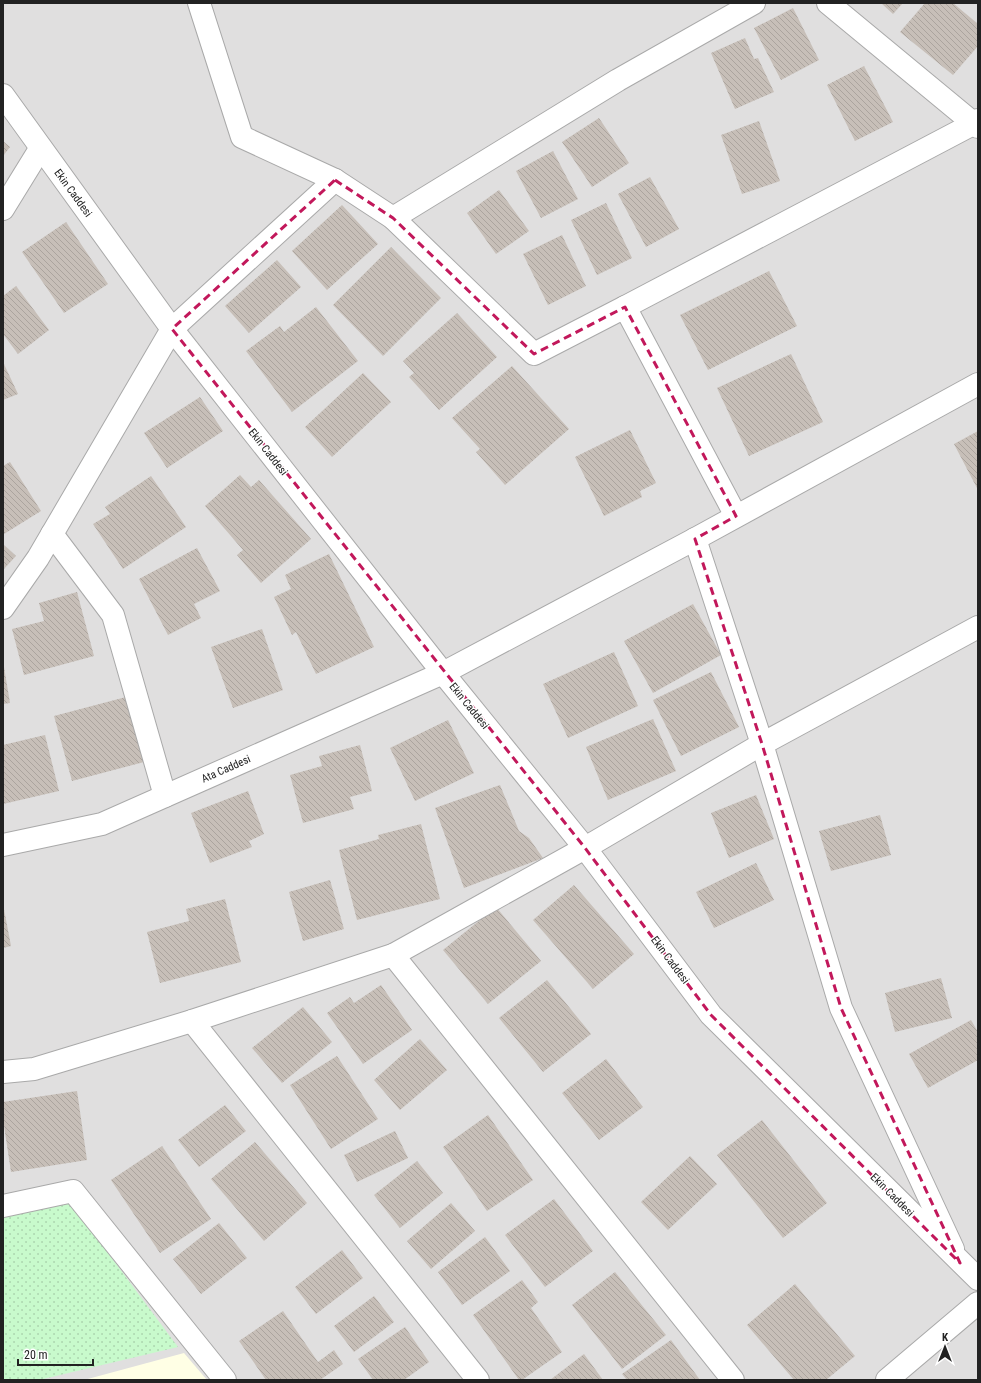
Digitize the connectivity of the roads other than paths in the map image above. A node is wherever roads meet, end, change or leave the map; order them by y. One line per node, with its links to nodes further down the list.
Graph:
1 (199, 3): 7 (street)
2 (754, 3): 9 (street)
3 (828, 3): 5 (street)
4 (3, 95): 6 (street, Ekin Caddesi)
5 (977, 123): 10 (street)
6 (40, 149): 8 (street); 11 (street, Ekin Caddesi)
7 (335, 180): 9 (street); 11 (street)
8 (3, 209)
9 (394, 218): 10 (street)
10 (625, 307): 13 (street)
11 (172, 329): 14 (street); 18 (street, Ekin Caddesi)
12 (978, 384): 13 (street, Ata Caddesi)
13 (736, 516): 15 (street, Ata Caddesi)
14 (52, 534): 16 (street); 20 (street)
15 (695, 539): 18 (street, Ata Caddesi); 19 (street)
16 (3, 608)
17 (978, 627): 19 (street)
18 (442, 673): 20 (street, Ata Caddesi); 22 (street, Ekin Caddesi)
19 (762, 744): 22 (street); 27 (street)
20 (165, 796): 21 (street, Ata Caddesi)
21 (3, 845)
22 (585, 848): 23 (street); 27 (street, Ekin Caddesi)
23 (393, 955): 24 (street); 32 (street)
24 (192, 1021): 25 (street); 31 (street)
25 (3, 1072)
26 (3, 1206): 30 (street)
27 (960, 1263): 28 (street, Ekin Caddesi)
28 (978, 1279)
29 (978, 1303): 33 (street)
30 (225, 1380)
31 (478, 1380)
32 (733, 1380)
33 (887, 1380)

